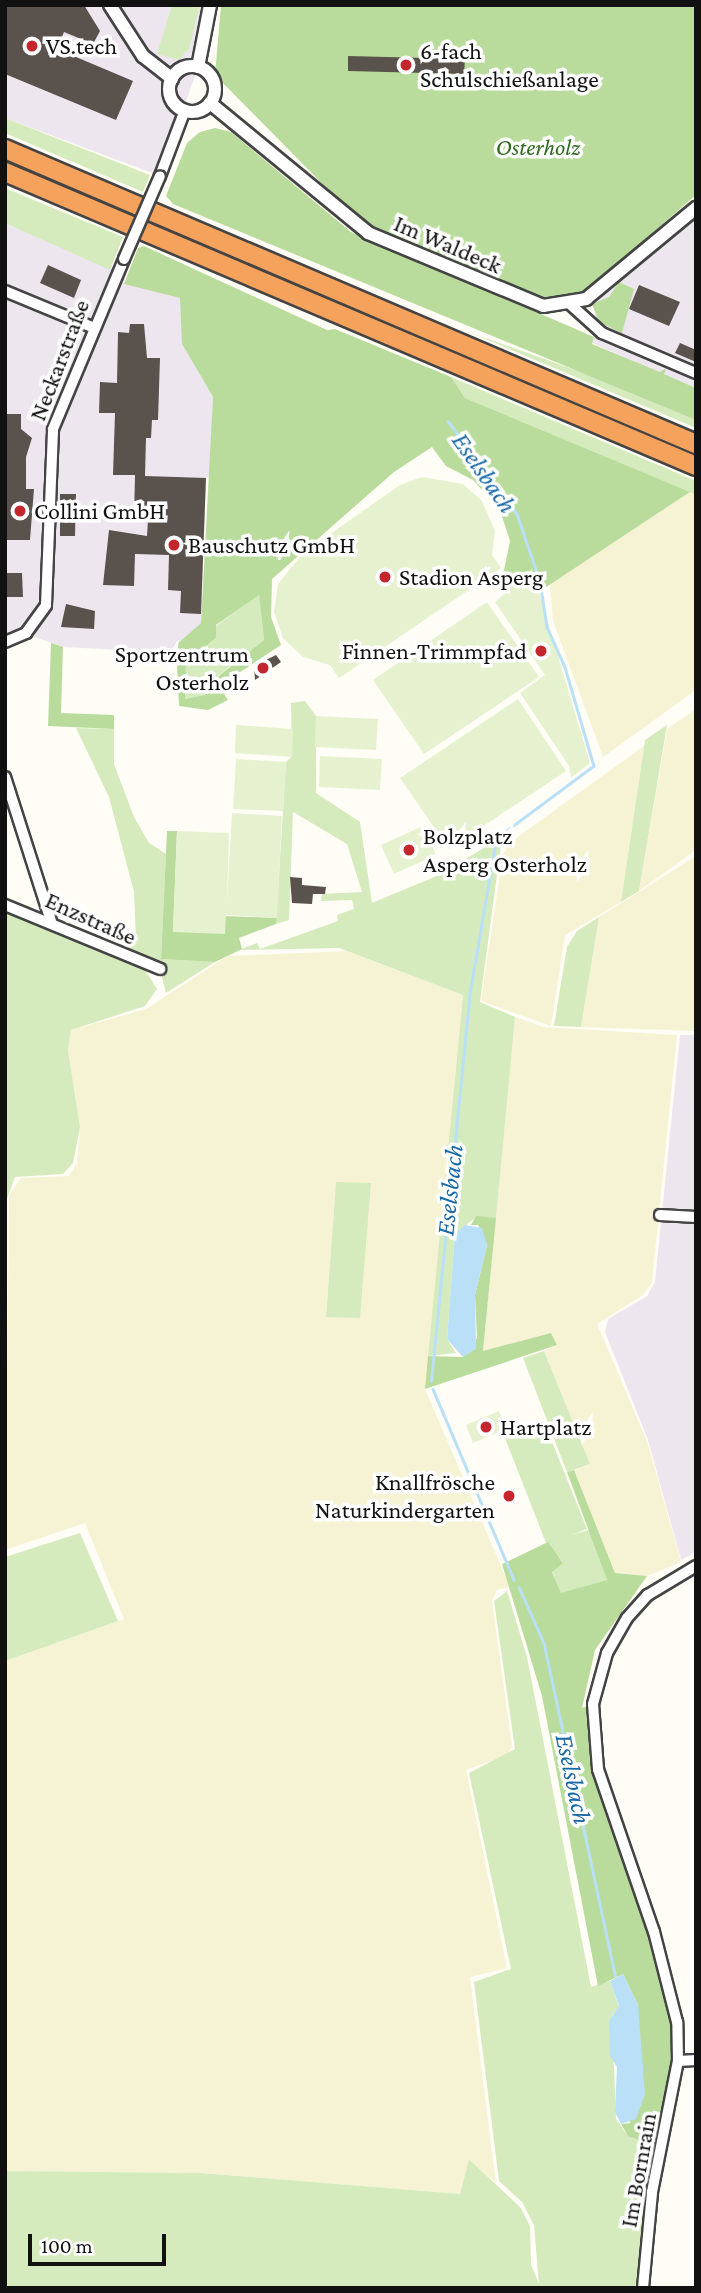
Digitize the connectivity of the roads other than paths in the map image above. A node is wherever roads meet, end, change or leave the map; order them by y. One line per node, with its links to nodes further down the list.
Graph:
1 (110, 5): 4 (street)
2 (210, 5): 3 (street)
3 (198, 67): 4 (street); 5 (street)
4 (172, 79): 6 (street)
5 (210, 103): 6 (street); 11 (street, Im Waldeck)
6 (185, 110): 12 (street, Neckarstraße, bridge)
7 (5, 149): 14 (highway)
8 (5, 172): 15 (highway)
9 (696, 208): 11 (street)
10 (5, 292): 12 (street)
11 (571, 305): 13 (street)
12 (92, 327): 16 (street, Neckarstraße)
13 (696, 373)
14 (696, 444)
15 (696, 466)
16 (5, 642)
17 (5, 777): 19 (street)
18 (5, 905): 19 (street, Enzstraße)
19 (51, 921): 20 (street, Enzstraße)
20 (160, 969)
21 (660, 1215): 22 (street)
22 (696, 1217)
23 (696, 1566): 25 (street, Im Bornrain)
24 (696, 2060): 25 (street)
25 (678, 2061): 26 (street, Im Bornrain)
26 (643, 2288)

